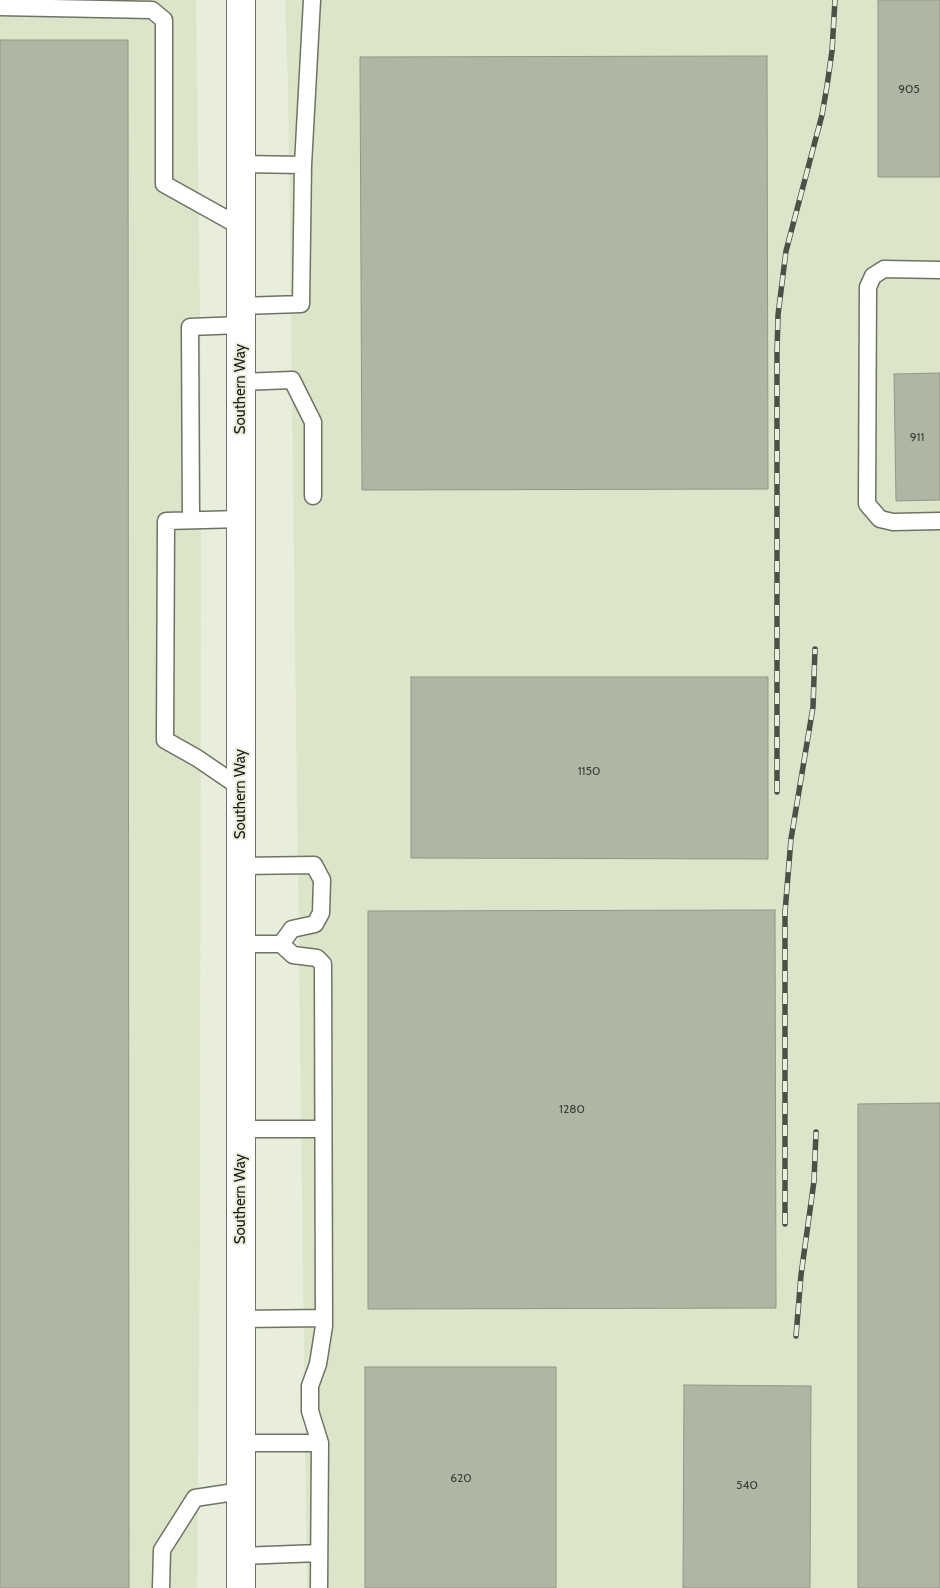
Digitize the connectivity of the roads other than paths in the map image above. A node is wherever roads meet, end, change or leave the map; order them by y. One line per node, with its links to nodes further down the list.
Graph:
1 (242, 0): 4 (street, Southern Way)
2 (312, 0): 5 (lane)
3 (0, 7): 6 (lane)
4 (242, 164): 5 (lane); 6 (street, Southern Way)
5 (303, 165): 8 (lane)
6 (242, 227): 8 (street, Southern Way)
7 (940, 270): 13 (lane)
8 (242, 316): 9 (street, Southern Way); 12 (lane)
9 (242, 382): 10 (lane); 11 (street, Southern Way)
10 (313, 496)
11 (241, 519): 12 (lane); 14 (street, Southern Way)
12 (191, 520): 14 (lane)
13 (940, 521)
14 (241, 788): 15 (street, Southern Way)
15 (241, 866): 16 (street, Southern Way); 17 (lane)
16 (241, 944): 17 (lane); 18 (street, Southern Way)
17 (281, 944): 19 (lane)
18 (241, 1129): 19 (lane); 21 (street, Southern Way)
19 (323, 1129): 20 (lane)
20 (324, 1318): 21 (lane); 23 (lane)
21 (241, 1319): 22 (street, Southern Way)
22 (241, 1443): 23 (lane); 24 (street, Southern Way)
23 (320, 1443): 25 (lane)
24 (241, 1491): 26 (street, Southern Way); 27 (lane)
25 (319, 1553): 26 (lane); 29 (lane)
26 (241, 1556): 28 (street, Southern Way)
27 (160, 1588)
28 (241, 1588)
29 (319, 1588)

